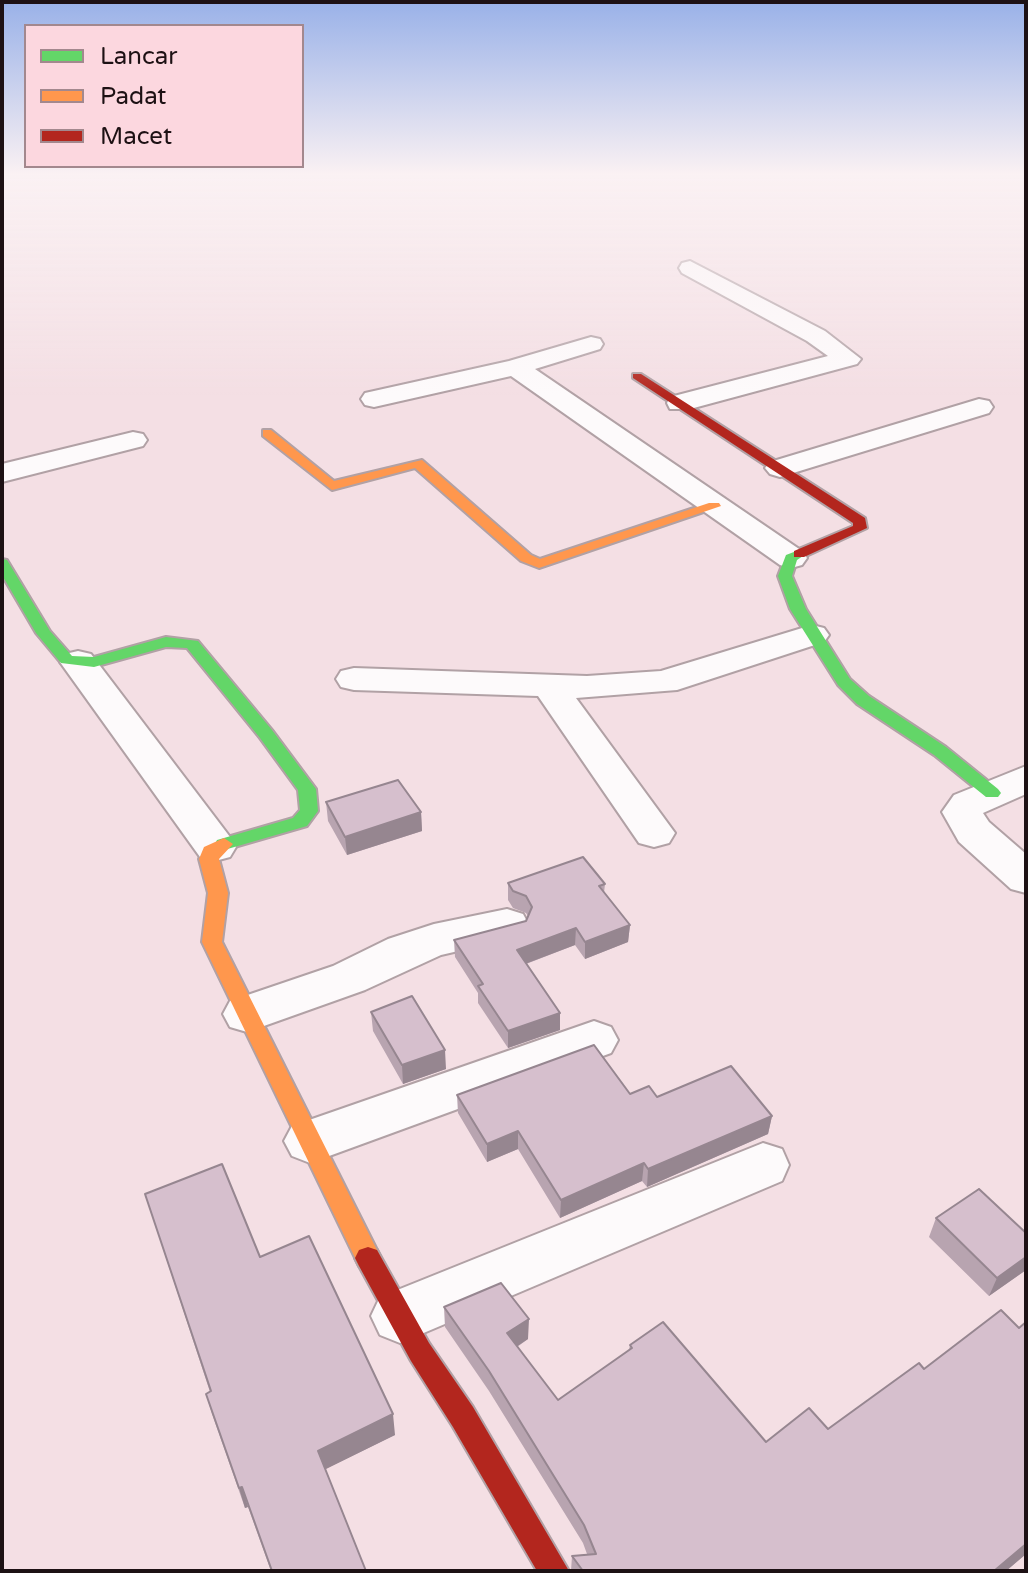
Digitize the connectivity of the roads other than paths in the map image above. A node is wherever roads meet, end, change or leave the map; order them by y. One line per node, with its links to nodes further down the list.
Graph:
1 (690, 268): 6 (street)
2 (591, 344): 3 (street)
3 (515, 367): 5 (street); 12 (street)
4 (637, 376): 6 (street)
5 (374, 399)
6 (680, 403): 10 (street)
7 (979, 407): 10 (street)
8 (267, 433): 12 (street)
9 (133, 440): 11 (street)
10 (780, 468): 13 (street)
11 (2, 473)
12 (714, 506): 13 (street)
13 (791, 558): 15 (street)
14 (6, 580): 16 (street)
15 (812, 635): 18 (street); 19 (street)
16 (78, 662): 21 (street); 21 (street)
17 (354, 679): 18 (street)
18 (549, 686): 20 (street)
19 (1009, 786): 22 (street)
20 (654, 833)
21 (215, 847): 24 (street)
22 (1026, 878)
23 (507, 925): 24 (street)
24 (247, 1014): 26 (street)
25 (594, 1040): 26 (street)
26 (310, 1141): 28 (street)
27 (763, 1165): 28 (street)
28 (400, 1316): 29 (street)
29 (554, 1571)

